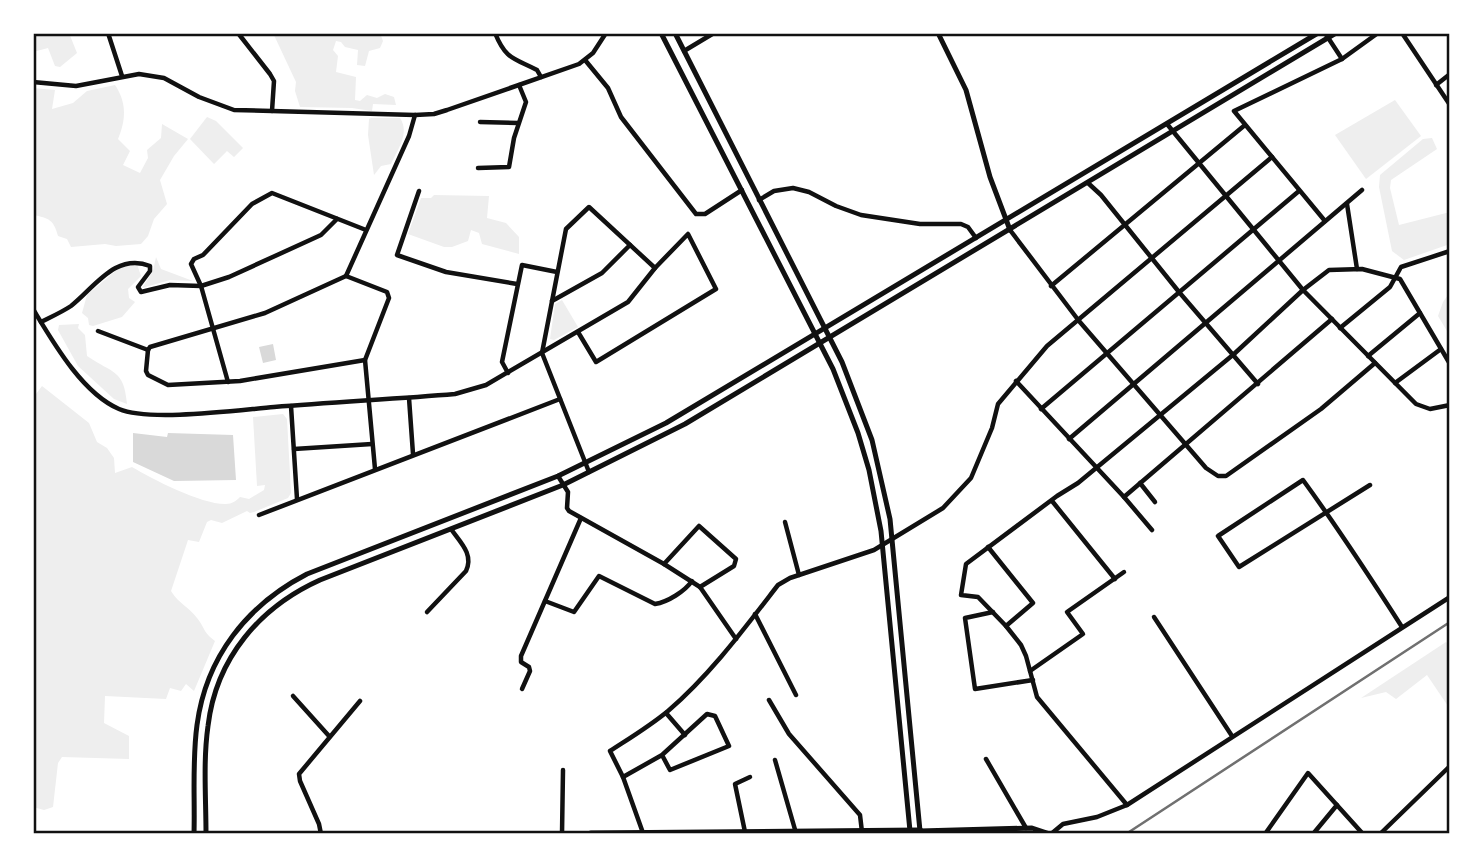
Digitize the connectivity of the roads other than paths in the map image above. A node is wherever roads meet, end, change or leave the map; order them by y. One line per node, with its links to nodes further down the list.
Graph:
1 (108, 33): 18 (street)
2 (238, 33): 24 (street)
3 (495, 33): 19 (street)
4 (606, 33): 16 (street)
5 (661, 33): 35 (street)
6 (675, 33): 14 (street)
7 (714, 33): 14 (street)
8 (938, 33): 43 (street)
9 (1318, 33): 28 (street)
10 (1336, 33): 13 (street)
11 (1378, 33): 15 (street)
12 (1402, 33): 22 (street)
13 (1327, 36): 15 (street); 30 (street)
14 (684, 51): 40 (street)
15 (1342, 59): 29 (street)
16 (585, 60): 19 (street); 35 (street)
17 (1450, 74): 22 (street)
18 (122, 76): 20 (street); 24 (street)
19 (541, 77): 21 (street)
20 (33, 82)
21 (519, 85): 25 (street); 27 (street)
22 (1436, 85): 23 (street)
23 (1450, 105)
24 (272, 111): 25 (street)
25 (415, 115): 47 (street)
26 (480, 122): 27 (street)
27 (518, 123): 33 (street)
28 (1167, 124): 30 (street); 43 (street)
29 (1245, 125): 31 (street); 32 (street)
30 (1172, 131): 32 (street); 34 (street)
31 (1272, 157): 38 (street); 39 (street)
32 (1199, 164): 39 (street); 45 (street)
33 (478, 168)
34 (1088, 183): 45 (street); 48 (street)
35 (742, 190): 76 (street)
36 (1362, 190): 41 (street)
37 (419, 191): 59 (street)
38 (1300, 191): 44 (street); 46 (street)
39 (1226, 197): 46 (street); 52 (street)
40 (759, 200): 49 (street); 73 (street)
41 (1347, 203): 44 (street); 55 (street)
42 (337, 219): 47 (street); 60 (street); 60 (street)
43 (1005, 220): 48 (street); 49 (street)
44 (1325, 221): 53 (street)
45 (1126, 226): 52 (street); 61 (street)
46 (1253, 229): 53 (street); 63 (street)
47 (366, 230): 57 (street)
48 (1010, 230): 61 (street); 77 (street)
49 (976, 238): 73 (street)
50 (630, 245): 54 (street); 56 (street); 64 (street)
51 (1450, 251): 58 (street)
52 (1152, 259): 63 (street); 69 (street)
53 (1279, 260): 62 (street); 70 (street)
54 (655, 268): 75 (street); 75 (street)
55 (1357, 269): 58 (street); 62 (street)
56 (558, 272): 59 (street); 64 (street)
57 (346, 276): 72 (street); 85 (street)
58 (1394, 278): 66 (street); 71 (street)
59 (517, 284): 88 (street)
60 (201, 286): 68 (street); 72 (street)
61 (1051, 286): 69 (street)
62 (1303, 290): 67 (street); 83 (street)
63 (1179, 292): 70 (street); 82 (street)
64 (552, 301): 81 (street)
65 (33, 309): 68 (street)
66 (1420, 313): 79 (street); 84 (street)
67 (1332, 319): 71 (street); 93 (street)
68 (41, 321): 98 (street)
69 (1079, 321): 82 (street); 89 (street)
70 (1206, 321): 83 (street); 91 (street)
71 (1340, 328): 84 (street)
72 (214, 329): 80 (street); 90 (street)
73 (824, 330): 76 (street); 77 (street)
74 (98, 331): 80 (street)
75 (578, 332): 81 (street)
76 (814, 335): 78 (street); 106 (street)
77 (829, 339): 78 (street); 124 (street)
78 (819, 344): 109 (street); 125 (street)
79 (1441, 349): 87 (street); 92 (street)
80 (148, 350): 90 (street)
81 (542, 353): 88 (street); 95 (street)
82 (1107, 353): 91 (street); 99 (street)
83 (1234, 354): 93 (street); 100 (street)
84 (1368, 356): 86 (street)
85 (365, 360): 90 (street); 96 (street)
86 (1375, 363): 92 (street); 103 (street)
87 (1450, 364)
88 (508, 373): 94 (street)
89 (1016, 381): 99 (street); 124 (street)
90 (228, 382)
91 (1134, 383): 100 (street); 101 (street)
92 (1395, 383): 97 (street)
93 (1258, 384): 103 (street)
94 (408, 398): 96 (street); 105 (street)
95 (560, 399): 105 (street); 106 (street)
96 (369, 401): 98 (street); 102 (street)
97 (1450, 405)
98 (291, 406): 104 (street)
99 (1041, 409): 101 (street)
100 (1160, 414): 103 (street); 107 (street)
101 (1069, 439): 107 (street)
102 (372, 444): 104 (street); 108 (street)
103 (1186, 444): 111 (street)
104 (294, 449): 115 (street)
105 (413, 454): 108 (street)
106 (585, 464): 109 (street); 110 (street)
107 (1096, 468): 114 (street); 116 (street)
108 (375, 469): 115 (street)
109 (590, 473): 112 (street)
110 (558, 476): 112 (street); 167 (street)
111 (1140, 483): 114 (street); 117 (street)
112 (563, 485): 120 (street); 122 (street)
113 (1370, 485): 118 (street)
114 (1124, 497): 123 (street)
115 (297, 500): 119 (street)
116 (1052, 501): 126 (street); 130 (street)
117 (1155, 502)
118 (1326, 513): 118 (street); 140 (street)
119 (259, 515)
120 (581, 518): 127 (street); 134 (street)
121 (785, 522): 129 (street)
122 (451, 529): 135 (street); 168 (street)
123 (1152, 530)
124 (892, 539): 125 (street); 164 (street)
125 (883, 546): 129 (street); 163 (street)
126 (988, 547): 136 (street); 139 (street)
127 (664, 564): 131 (street); 132 (street)
128 (1124, 572): 130 (street)
129 (799, 575): 137 (street)
130 (1115, 579): 142 (street)
131 (692, 582): 132 (street); 134 (street)
132 (700, 587): 141 (street)
133 (1450, 597): 140 (street)
134 (545, 601): 144 (street)
135 (427, 612)
136 (994, 612): 139 (street); 143 (street)
137 (755, 614): 141 (street); 145 (street)
138 (1153, 617): 152 (street)
139 (1006, 626): 142 (street)
140 (1402, 627): 152 (street)
141 (736, 639): 149 (street)
142 (1030, 671): 143 (street)
143 (1033, 680): 160 (street)
144 (522, 689)
145 (796, 695)
146 (293, 696): 151 (street)
147 (769, 700): 166 (street)
148 (360, 701): 151 (street)
149 (666, 713): 150 (street); 158 (street)
150 (685, 735): 153 (street); 153 (street)
151 (329, 736): 169 (street)
152 (1232, 736): 160 (street)
153 (662, 755): 158 (street)
154 (986, 759): 162 (street)
155 (775, 760): 173 (street)
156 (1450, 766): 178 (street)
157 (563, 770): 170 (street)
158 (623, 777): 165 (street)
159 (750, 777): 172 (street)
160 (1127, 805): 174 (street)
161 (1337, 805): 175 (street); 176 (street); 177 (street)
162 (1026, 828): 164 (street); 174 (street)
163 (910, 832): 164 (highway); 166 (highway)
164 (920, 832)
165 (643, 833): 171 (highway); 172 (highway)
166 (862, 833): 173 (highway)
167 (194, 834)
168 (206, 834)
169 (321, 834)
170 (562, 834)
171 (590, 834)
172 (745, 834): 173 (highway)
173 (796, 834)
174 (1051, 834)
175 (1265, 834)
176 (1313, 834)
177 (1363, 834)
178 (1380, 834)

